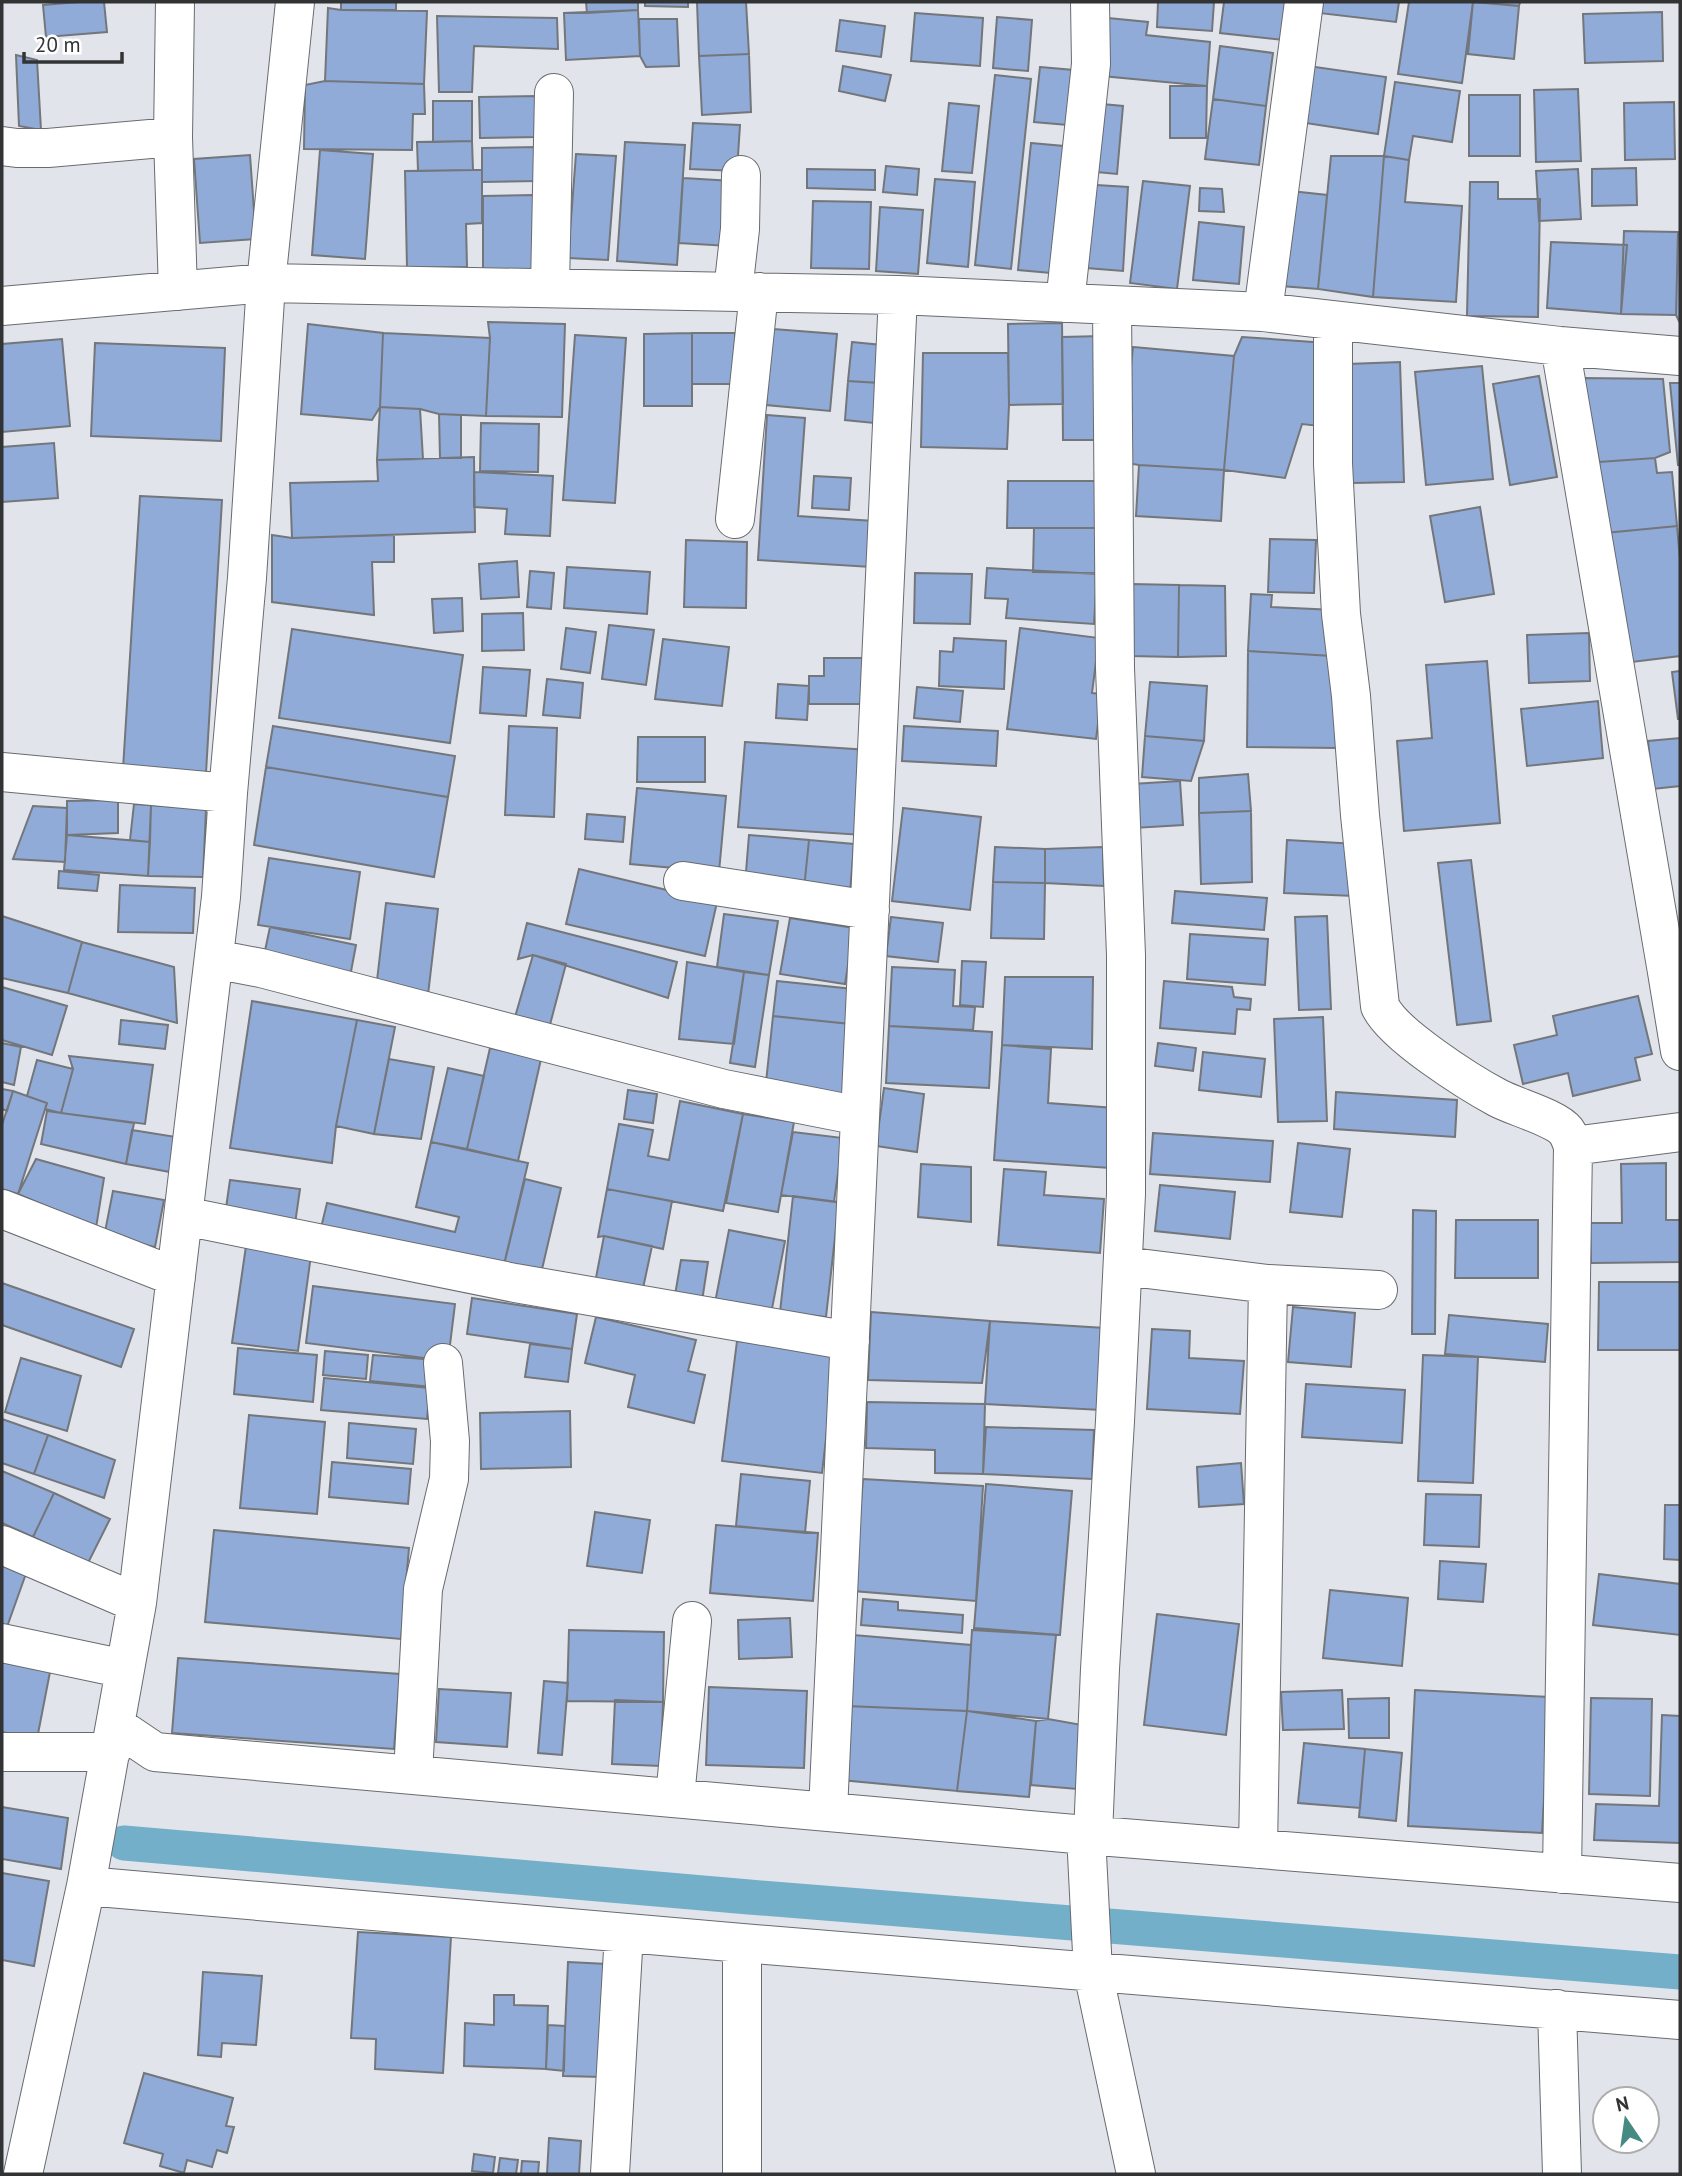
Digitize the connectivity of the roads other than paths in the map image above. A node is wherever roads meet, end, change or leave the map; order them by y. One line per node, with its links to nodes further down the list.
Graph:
1 (175, 2): 6 (street)
2 (295, 2): 9 (street)
3 (1090, 2): 14 (street)
4 (1304, 2): 17 (street)
5 (554, 93): 10 (street)
6 (173, 137): 7 (street); 11 (street)
7 (2, 146)
8 (741, 175): 12 (street)
9 (266, 283): 10 (street); 11 (street); 23 (street)
10 (550, 287): 12 (street)
11 (178, 291): 16 (street)
12 (746, 292): 13 (street); 21 (street)
13 (898, 295): 14 (street); 25 (street)
14 (1065, 303): 15 (street)
15 (1112, 305): 17 (street); 34 (street)
16 (2, 306)
17 (1263, 312): 18 (street)
18 (1333, 321): 19 (street); 31 (street)
19 (1560, 346): 20 (street); 27 (street)
20 (1680, 356)
21 (735, 519)
22 (2, 772): 23 (street)
23 (228, 793): 26 (street)
24 (683, 881): 25 (street)
25 (870, 910): 29 (street)
26 (214, 959): 29 (street); 33 (street)
27 (1673, 971): 28 (street)
28 (1680, 1051)
29 (860, 1116): 38 (street)
30 (1680, 1132): 31 (street)
31 (1573, 1146): 52 (street)
32 (2, 1209): 35 (street)
33 (184, 1216): 35 (street); 38 (street)
34 (1123, 1266): 36 (street); 50 (street)
35 (176, 1277): 41 (street)
36 (1268, 1284): 37 (street); 51 (street)
37 (1378, 1290)
38 (849, 1341): 49 (street)
39 (443, 1363): 47 (street)
40 (2, 1545): 41 (street)
41 (137, 1603): 44 (street)
42 (692, 1621): 48 (street)
43 (2, 1643): 44 (street)
44 (125, 1669): 45 (street)
45 (113, 1739): 46 (street); 47 (street); 54 (street)
46 (2, 1752)
47 (413, 1774): 48 (street)
48 (674, 1797): 49 (street)
49 (828, 1811): 50 (street)
50 (1090, 1835): 51 (street); 57 (street)
51 (1258, 1849): 52 (street)
52 (1562, 1874): 53 (street)
53 (1680, 1883)
54 (86, 1886): 55 (street); 60 (street)
55 (624, 1933): 56 (street); 61 (street)
56 (742, 1943): 57 (street); 62 (street)
57 (1093, 1972): 58 (street); 63 (street)
58 (1557, 2009): 59 (street); 64 (street)
59 (1680, 2020)
60 (23, 2174)
61 (610, 2174)
62 (742, 2174)
63 (1136, 2174)
64 (1562, 2174)

